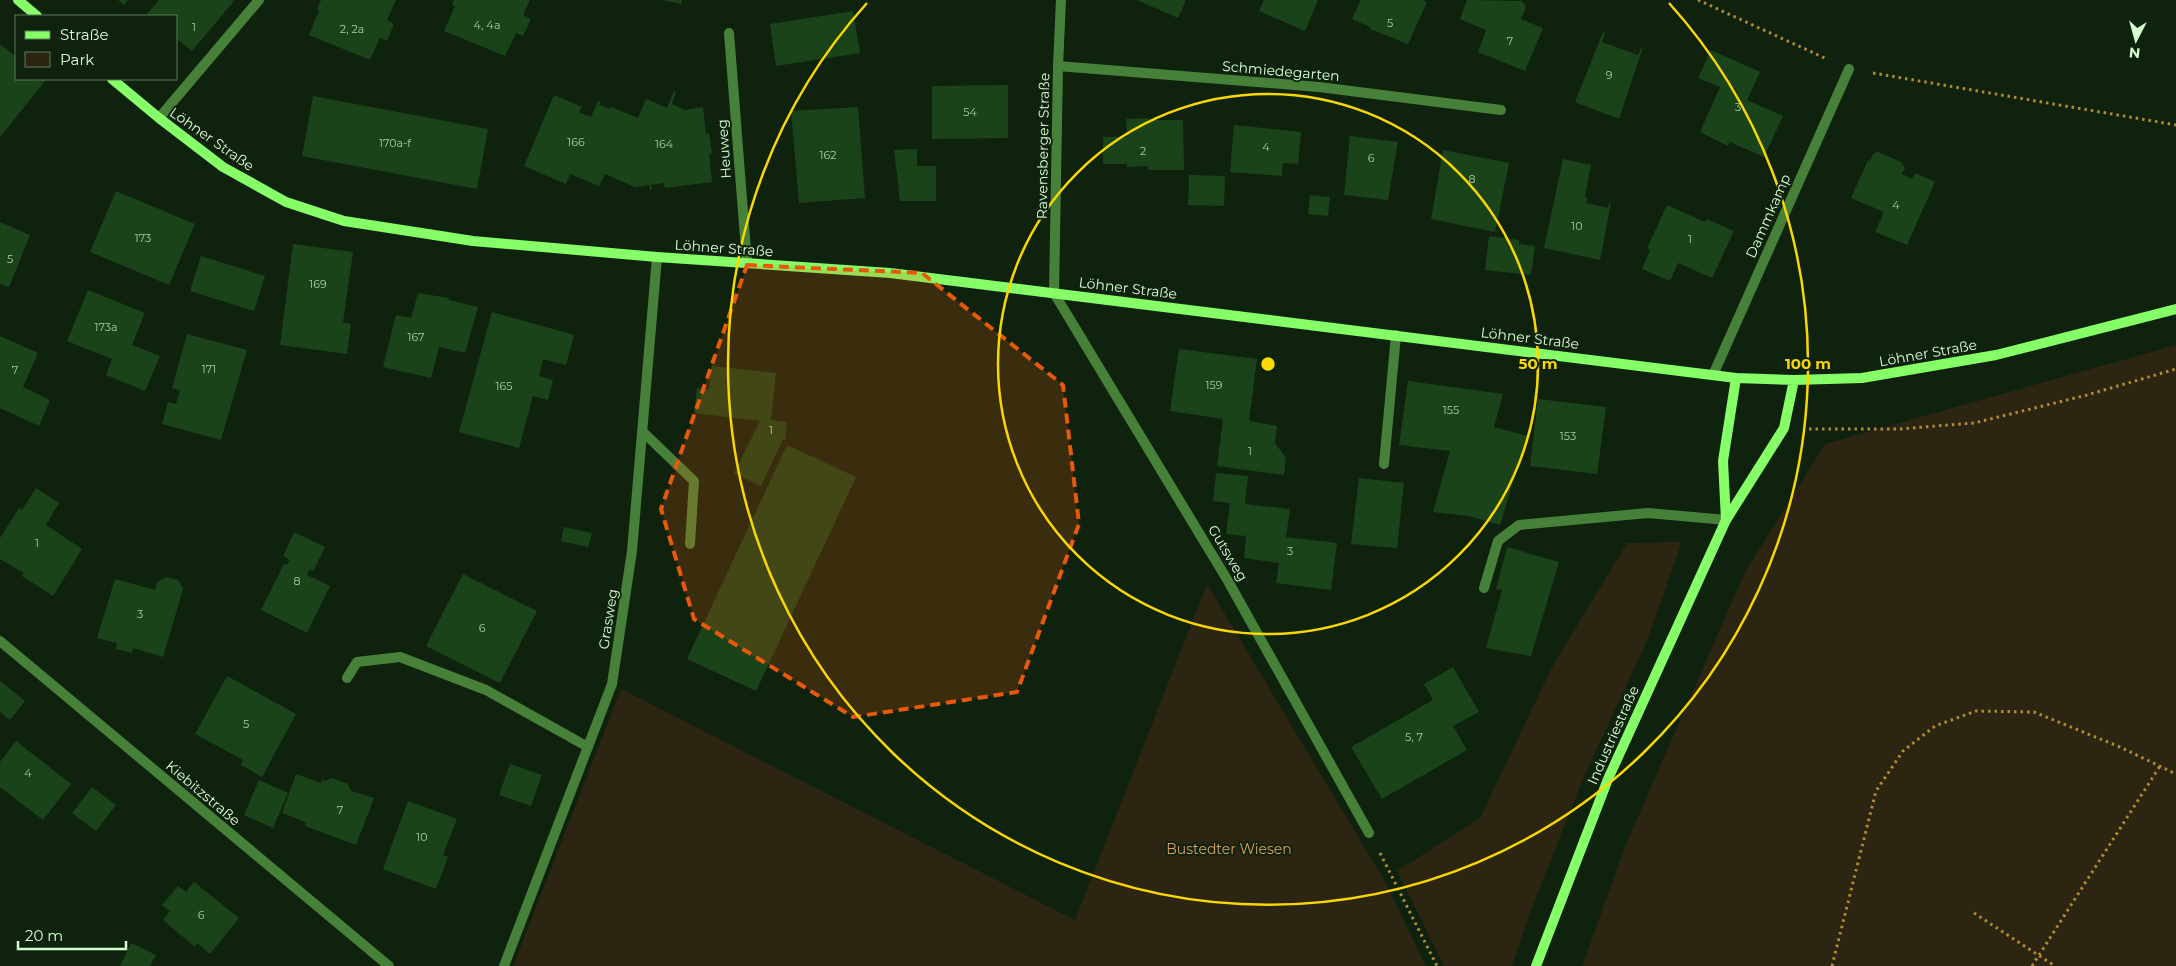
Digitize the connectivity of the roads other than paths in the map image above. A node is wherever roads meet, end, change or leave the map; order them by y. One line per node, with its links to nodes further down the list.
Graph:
1 (18, 0): 4 (main road)
2 (259, 0): 10 (street)
3 (1061, 0): 6 (street, Ravensberger Straße)
4 (36, 15)
5 (730, 34): 12 (street, Heuweg)
6 (1058, 66): 9 (street, Schmiedegarten); 13 (street, Ravensberger Straße)
7 (1849, 69): 16 (street, Dammkamp)
8 (113, 80): 10 (main road, Löhner Straße)
9 (1501, 110)
10 (158, 118): 11 (main road, Löhner Straße)
11 (657, 257): 12 (main road, Löhner Straße); 19 (street, Grasweg)
12 (746, 263): 13 (main road, Löhner Straße)
13 (1054, 293): 15 (main road, Löhner Straße); 27 (street, Gutsweg)
14 (2176, 309): 18 (main road, Löhner Straße)
15 (1396, 335): 16 (main road, Löhner Straße); 20 (street)
16 (1713, 375): 17 (main road, Löhner Straße)
17 (1736, 378): 18 (main road, Löhner Straße); 21 (main road, Industriestraße)
18 (1794, 380): 21 (main road, Industriestraße)
19 (643, 432): 22 (street); 26 (street, Grasweg)
20 (1384, 464)
21 (1726, 520): 23 (street); 30 (main road, Industriestraße)
22 (690, 544)
23 (1484, 588)
24 (0, 641): 28 (street, Kiebitzstraße)
25 (347, 678): 26 (street)
26 (588, 747): 29 (street, Grasweg)
27 (1369, 833)
28 (389, 966)
29 (504, 966)
30 (1536, 966)

